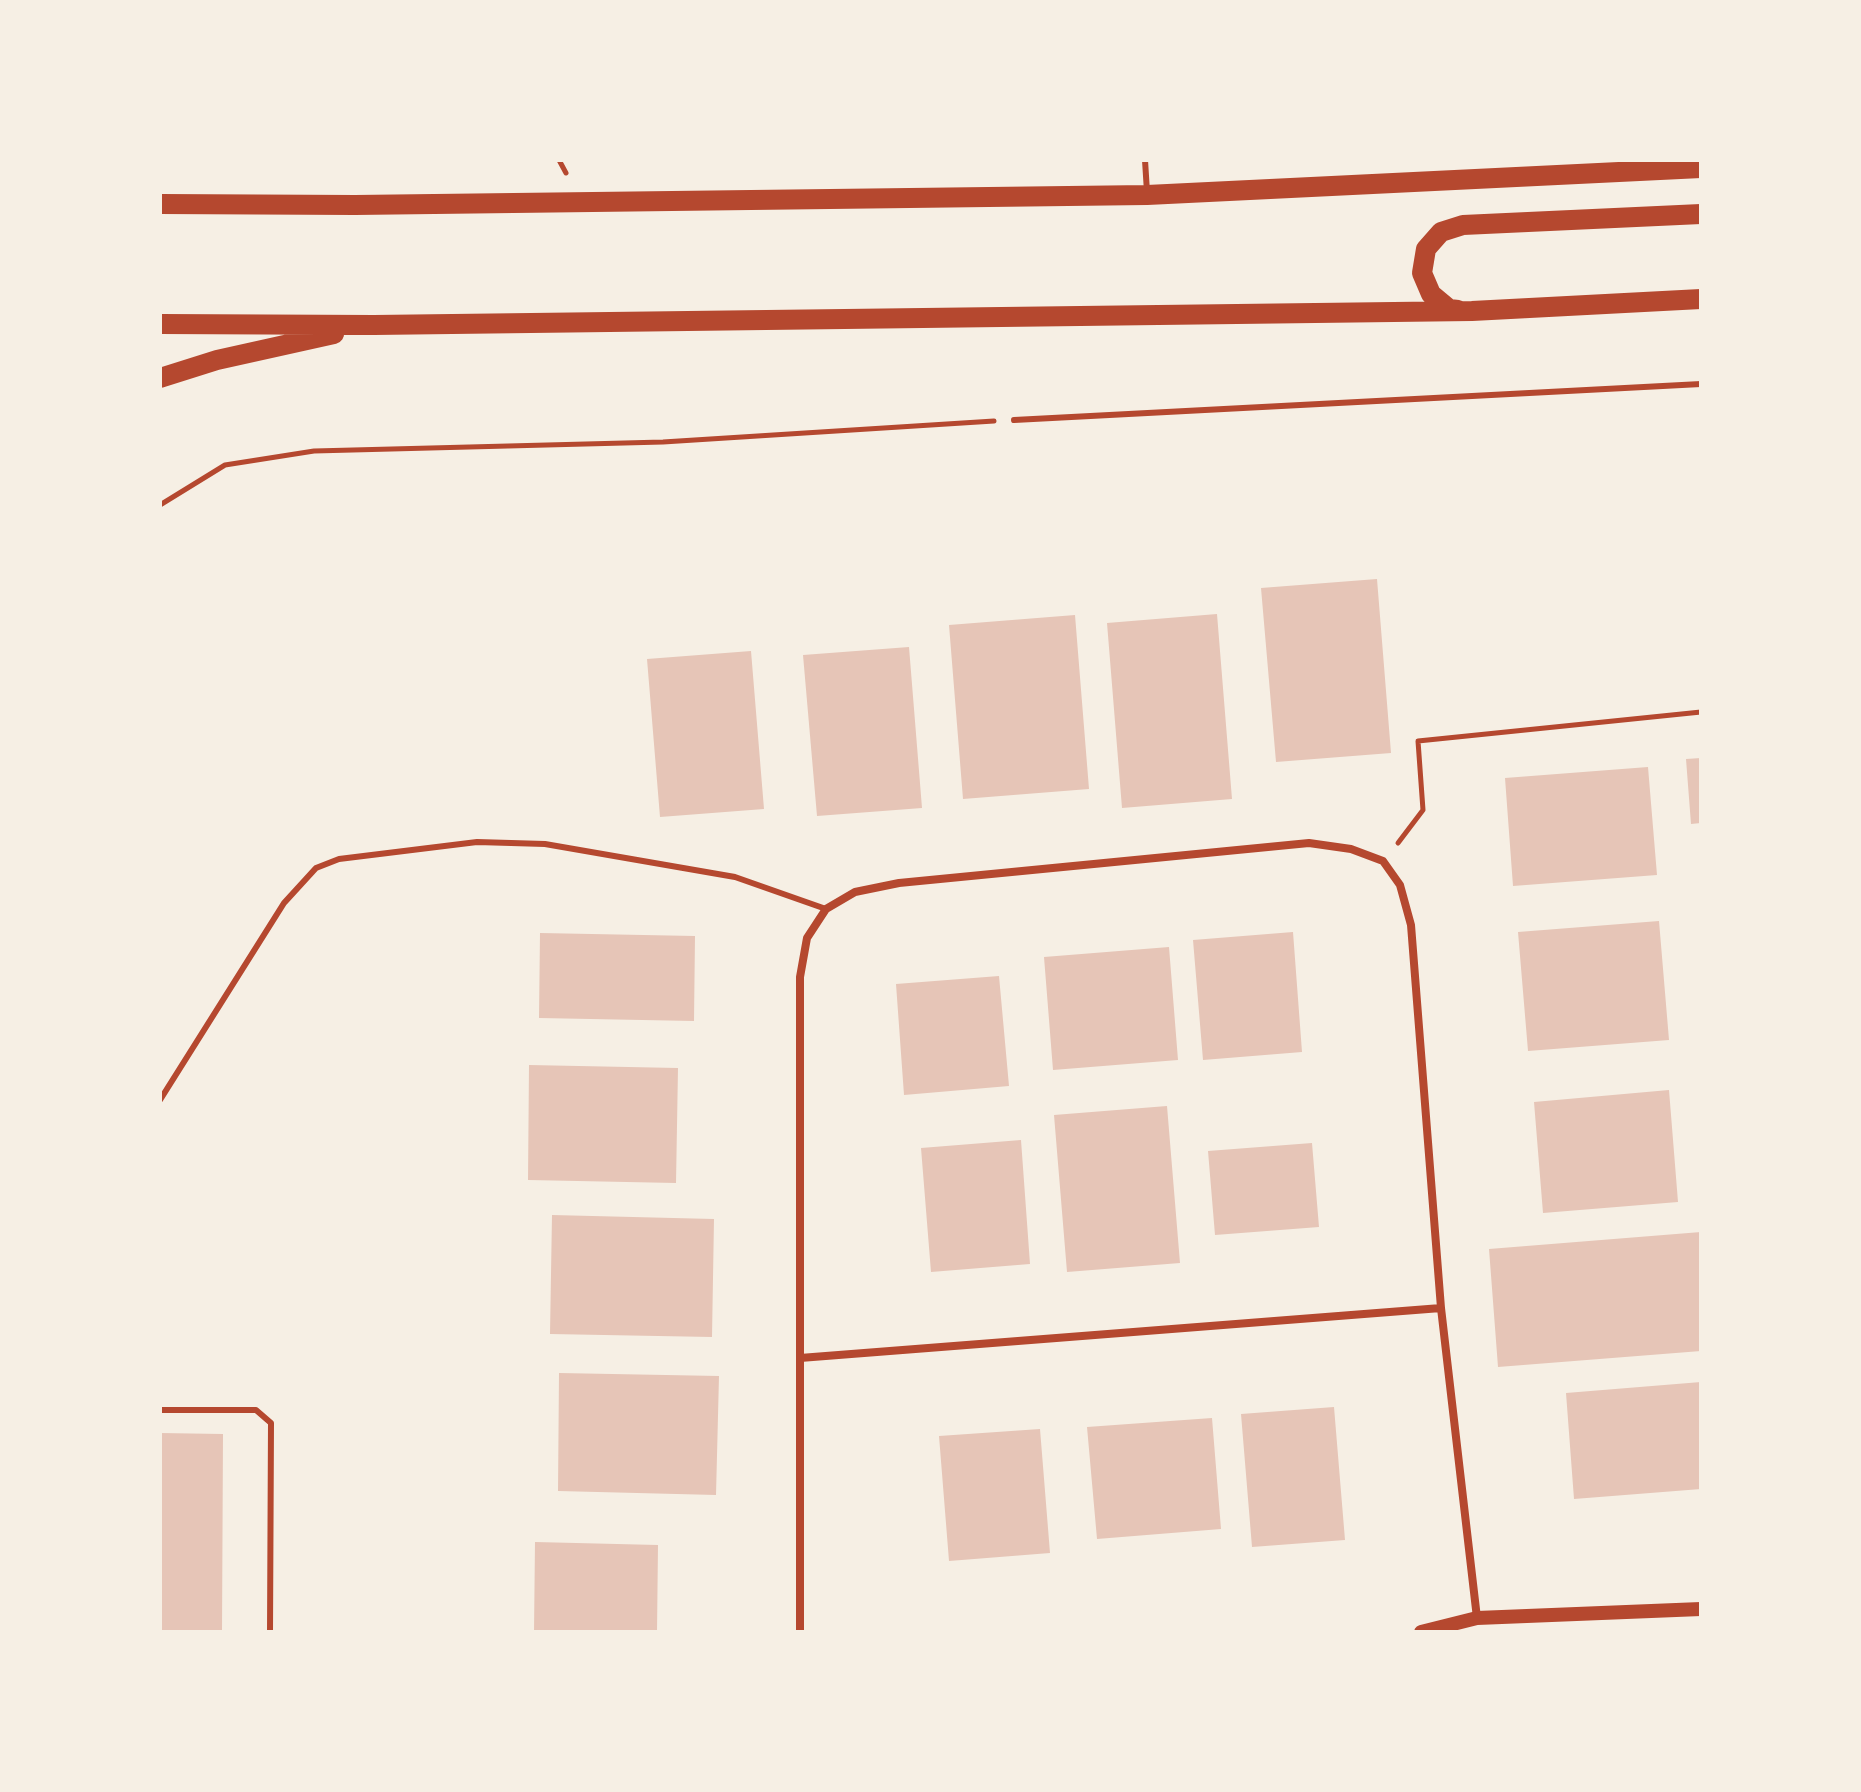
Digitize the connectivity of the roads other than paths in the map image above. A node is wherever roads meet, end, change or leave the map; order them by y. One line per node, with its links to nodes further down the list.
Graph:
1 (1145, 160): 3 (lane)
2 (1701, 168): 3 (main road)
3 (1147, 195): 4 (main road)
4 (160, 204)
5 (1701, 214): 7 (main road)
6 (1701, 299): 7 (main road)
7 (1472, 311): 9 (main road)
8 (160, 324): 9 (main road)
9 (374, 325): 10 (main road)
10 (160, 378)
11 (1701, 384): 12 (lane)
12 (1014, 420)
13 (826, 909): 14 (lane); 15 (street); 16 (street)
14 (160, 1100)
15 (1441, 1308): 16 (street); 19 (street)
16 (800, 1358): 21 (street)
17 (160, 1410): 20 (lane)
18 (1701, 1609): 19 (street)
19 (1477, 1618): 22 (street)
20 (270, 1632)
21 (800, 1632)
22 (1421, 1632)

